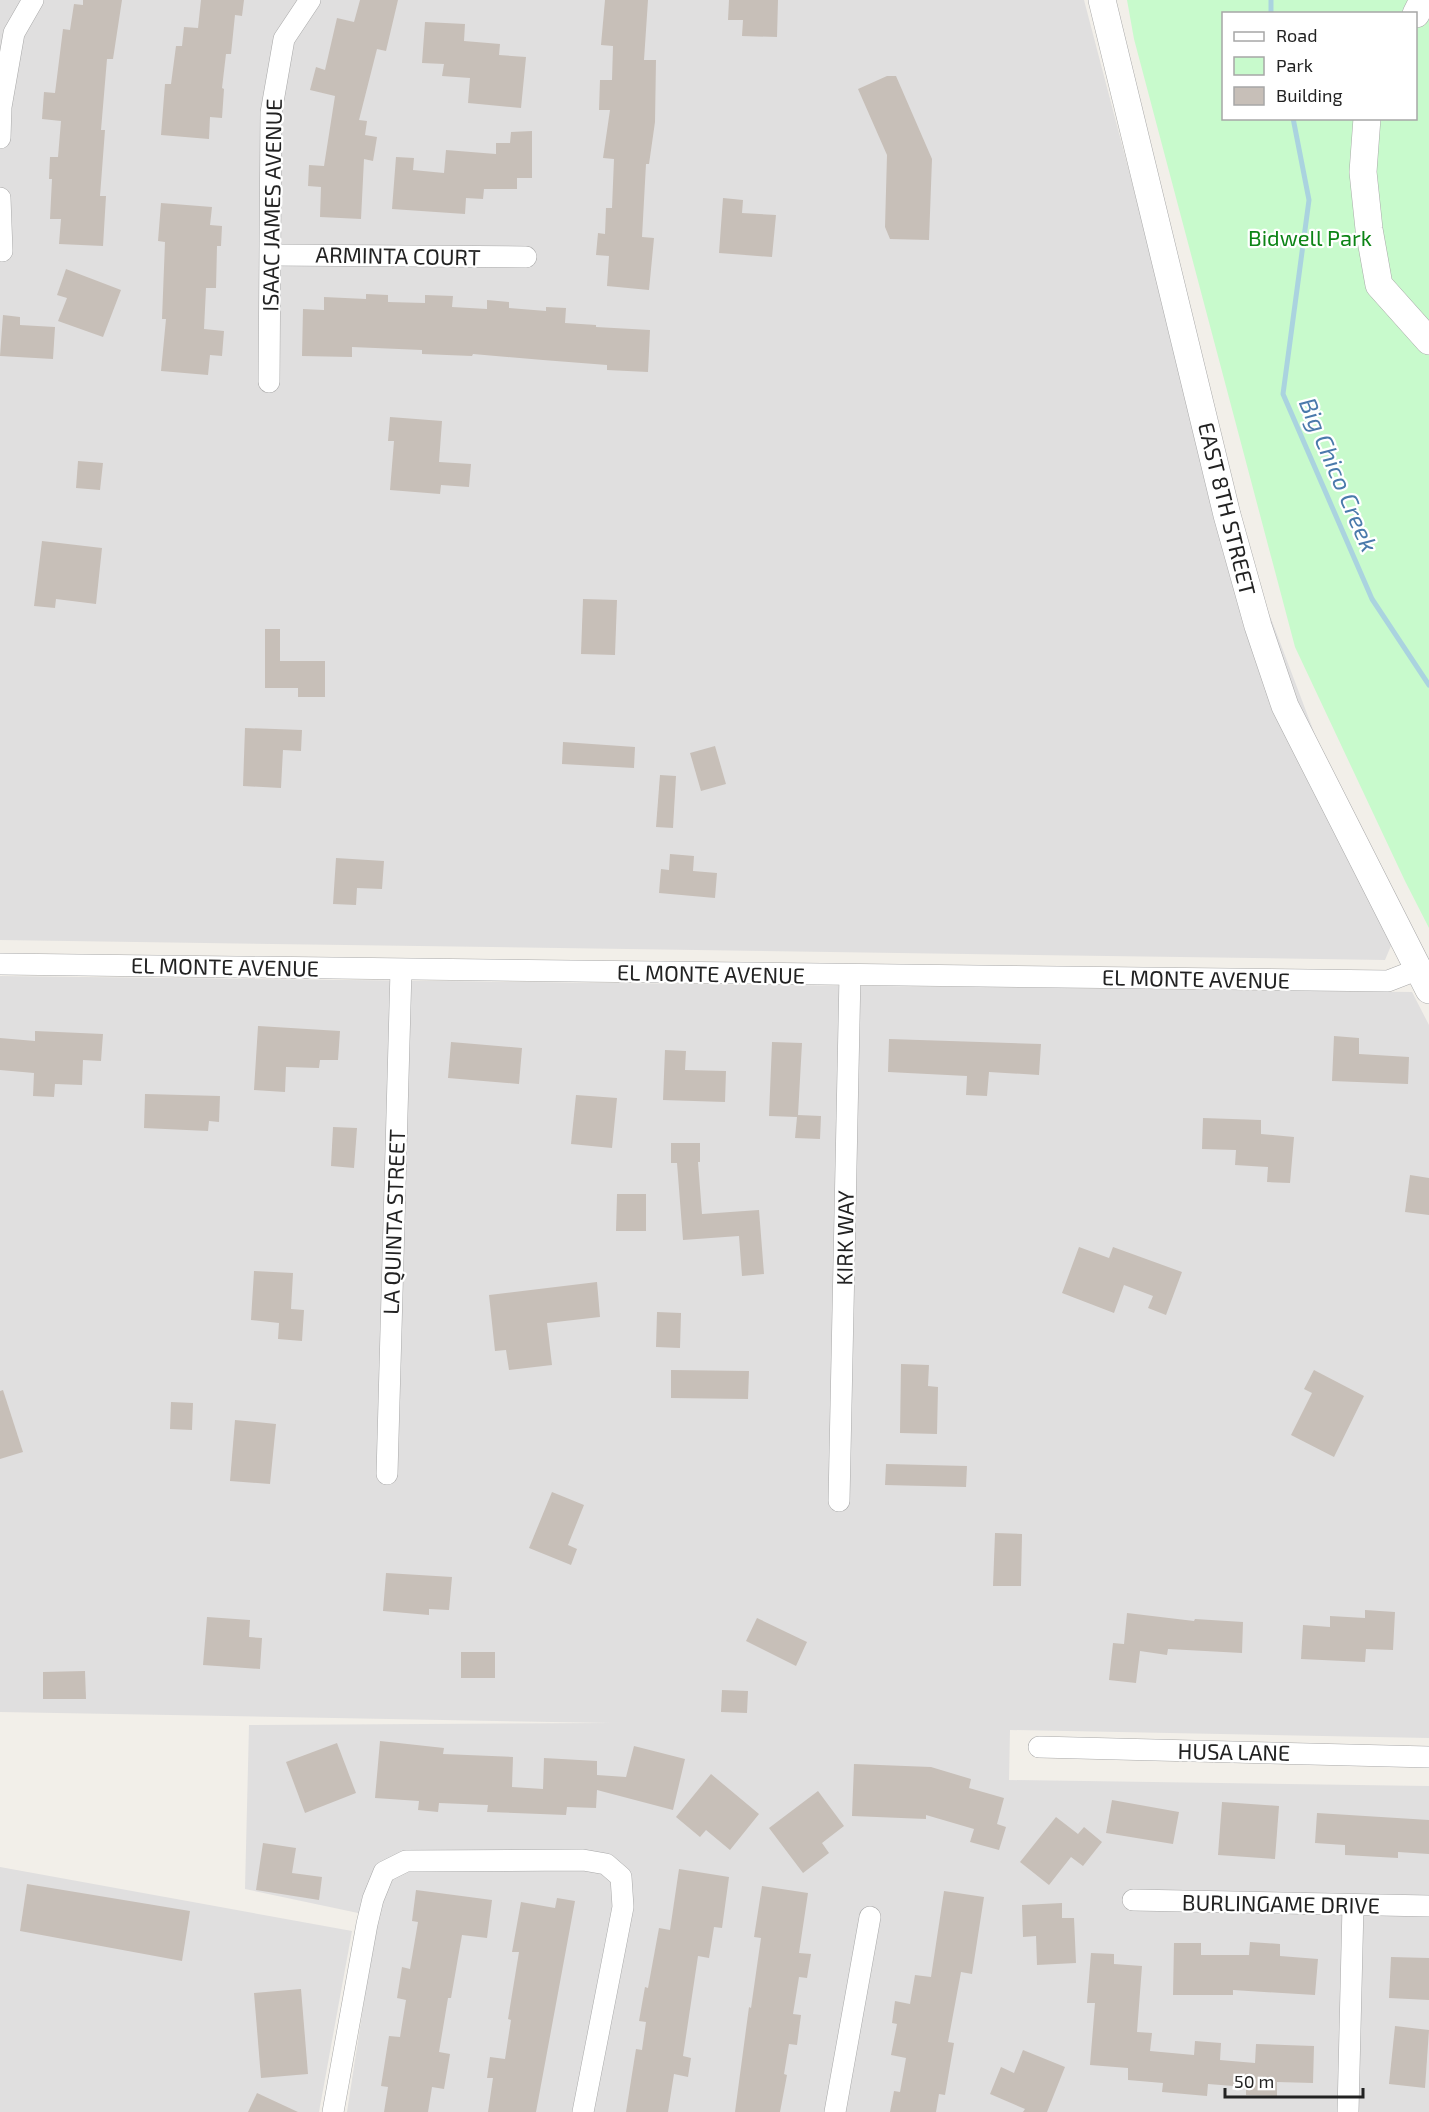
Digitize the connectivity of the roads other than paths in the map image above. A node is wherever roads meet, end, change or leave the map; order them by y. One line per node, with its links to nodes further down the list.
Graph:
1 (33, 0): 5 (street)
2 (310, 0): 8 (street, ISAAC JAMES AVENUE)
3 (1102, 0): 15 (street, EAST 8TH STREET)
4 (1367, 120): 10 (street)
5 (0, 138)
6 (0, 198): 7 (street)
7 (2, 251)
8 (271, 255): 9 (street, ARMINTA COURT); 11 (street, ISAAC JAMES AVENUE)
9 (526, 257)
10 (1429, 340)
11 (269, 382)
12 (0, 964): 13 (street, EL MONTE AVENUE)
13 (401, 970): 14 (street, EL MONTE AVENUE); 16 (street, LA QUINTA STREET)
14 (850, 975): 15 (street, EL MONTE AVENUE); 17 (street, KIRK WAY)
15 (1424, 979)
16 (387, 1474)
17 (839, 1501)
18 (1040, 1747): 19 (street, HUSA LANE)
19 (1429, 1757)
20 (1133, 1900): 21 (street, BURLINGAME DRIVE)
21 (1353, 1906): 22 (street, BURLINGAME DRIVE); 27 (street)
22 (1429, 1906)
23 (870, 1917): 26 (street)
24 (333, 2112): 25 (street)
25 (583, 2112)
26 (835, 2112)
27 (1348, 2112)

